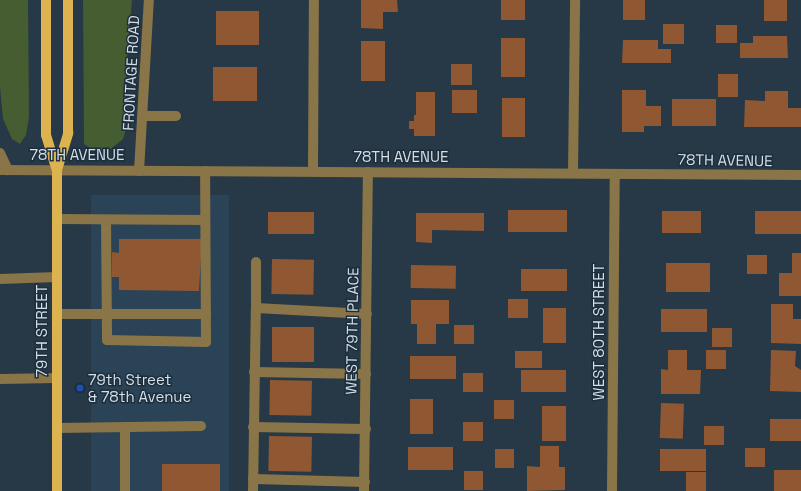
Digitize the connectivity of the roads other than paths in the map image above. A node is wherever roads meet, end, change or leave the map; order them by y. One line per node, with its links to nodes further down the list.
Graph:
1 (46, 0): 10 (main road, 79TH STREET)
2 (68, 0): 10 (main road, 79TH STREET)
3 (149, 0): 6 (street, FRONTAGE ROAD)
4 (314, 0): 13 (street)
5 (575, 0): 15 (street)
6 (144, 116): 7 (street); 11 (street, FRONTAGE ROAD)
7 (176, 116)
8 (0, 153): 9 (street)
9 (4, 170): 10 (street, 78TH AVENUE)
10 (57, 170): 11 (street, 78TH AVENUE); 18 (main road, 79TH STREET)
11 (139, 171): 12 (street, 78TH AVENUE)
12 (205, 171): 13 (street, 78TH AVENUE); 20 (street)
13 (313, 171): 14 (street, 78TH AVENUE)
14 (368, 172): 15 (street, 78TH AVENUE); 28 (street, WEST 79TH PLACE)
15 (573, 173): 16 (street, 78TH AVENUE)
16 (615, 174): 17 (street, 78TH AVENUE); 43 (street, WEST 80TH STREET)
17 (801, 176)
18 (57, 219): 19 (street); 22 (main road, 79TH STREET)
19 (106, 220): 20 (street); 25 (street)
20 (206, 220): 27 (street)
21 (256, 262): 24 (street)
22 (56, 277): 23 (street); 26 (main road, 79TH STREET)
23 (0, 279)
24 (256, 308): 28 (street); 29 (street)
25 (106, 313): 26 (street); 27 (street); 27 (street)
26 (57, 314): 31 (main road, 79TH STREET)
27 (206, 314)
28 (367, 314): 30 (street, WEST 79TH PLACE)
29 (254, 372): 30 (street); 35 (street)
30 (366, 374): 37 (street, WEST 79TH PLACE)
31 (57, 378): 32 (street); 36 (main road, 79TH STREET)
32 (0, 379)
33 (201, 426): 34 (street)
34 (125, 427): 36 (street); 41 (street)
35 (253, 427): 37 (street); 38 (street)
36 (57, 428): 40 (main road, 79TH STREET)
37 (366, 429): 39 (street, WEST 79TH PLACE)
38 (253, 479): 39 (street); 42 (street)
39 (364, 487)
40 (57, 491)
41 (125, 491)
42 (252, 491)
43 (612, 491)

